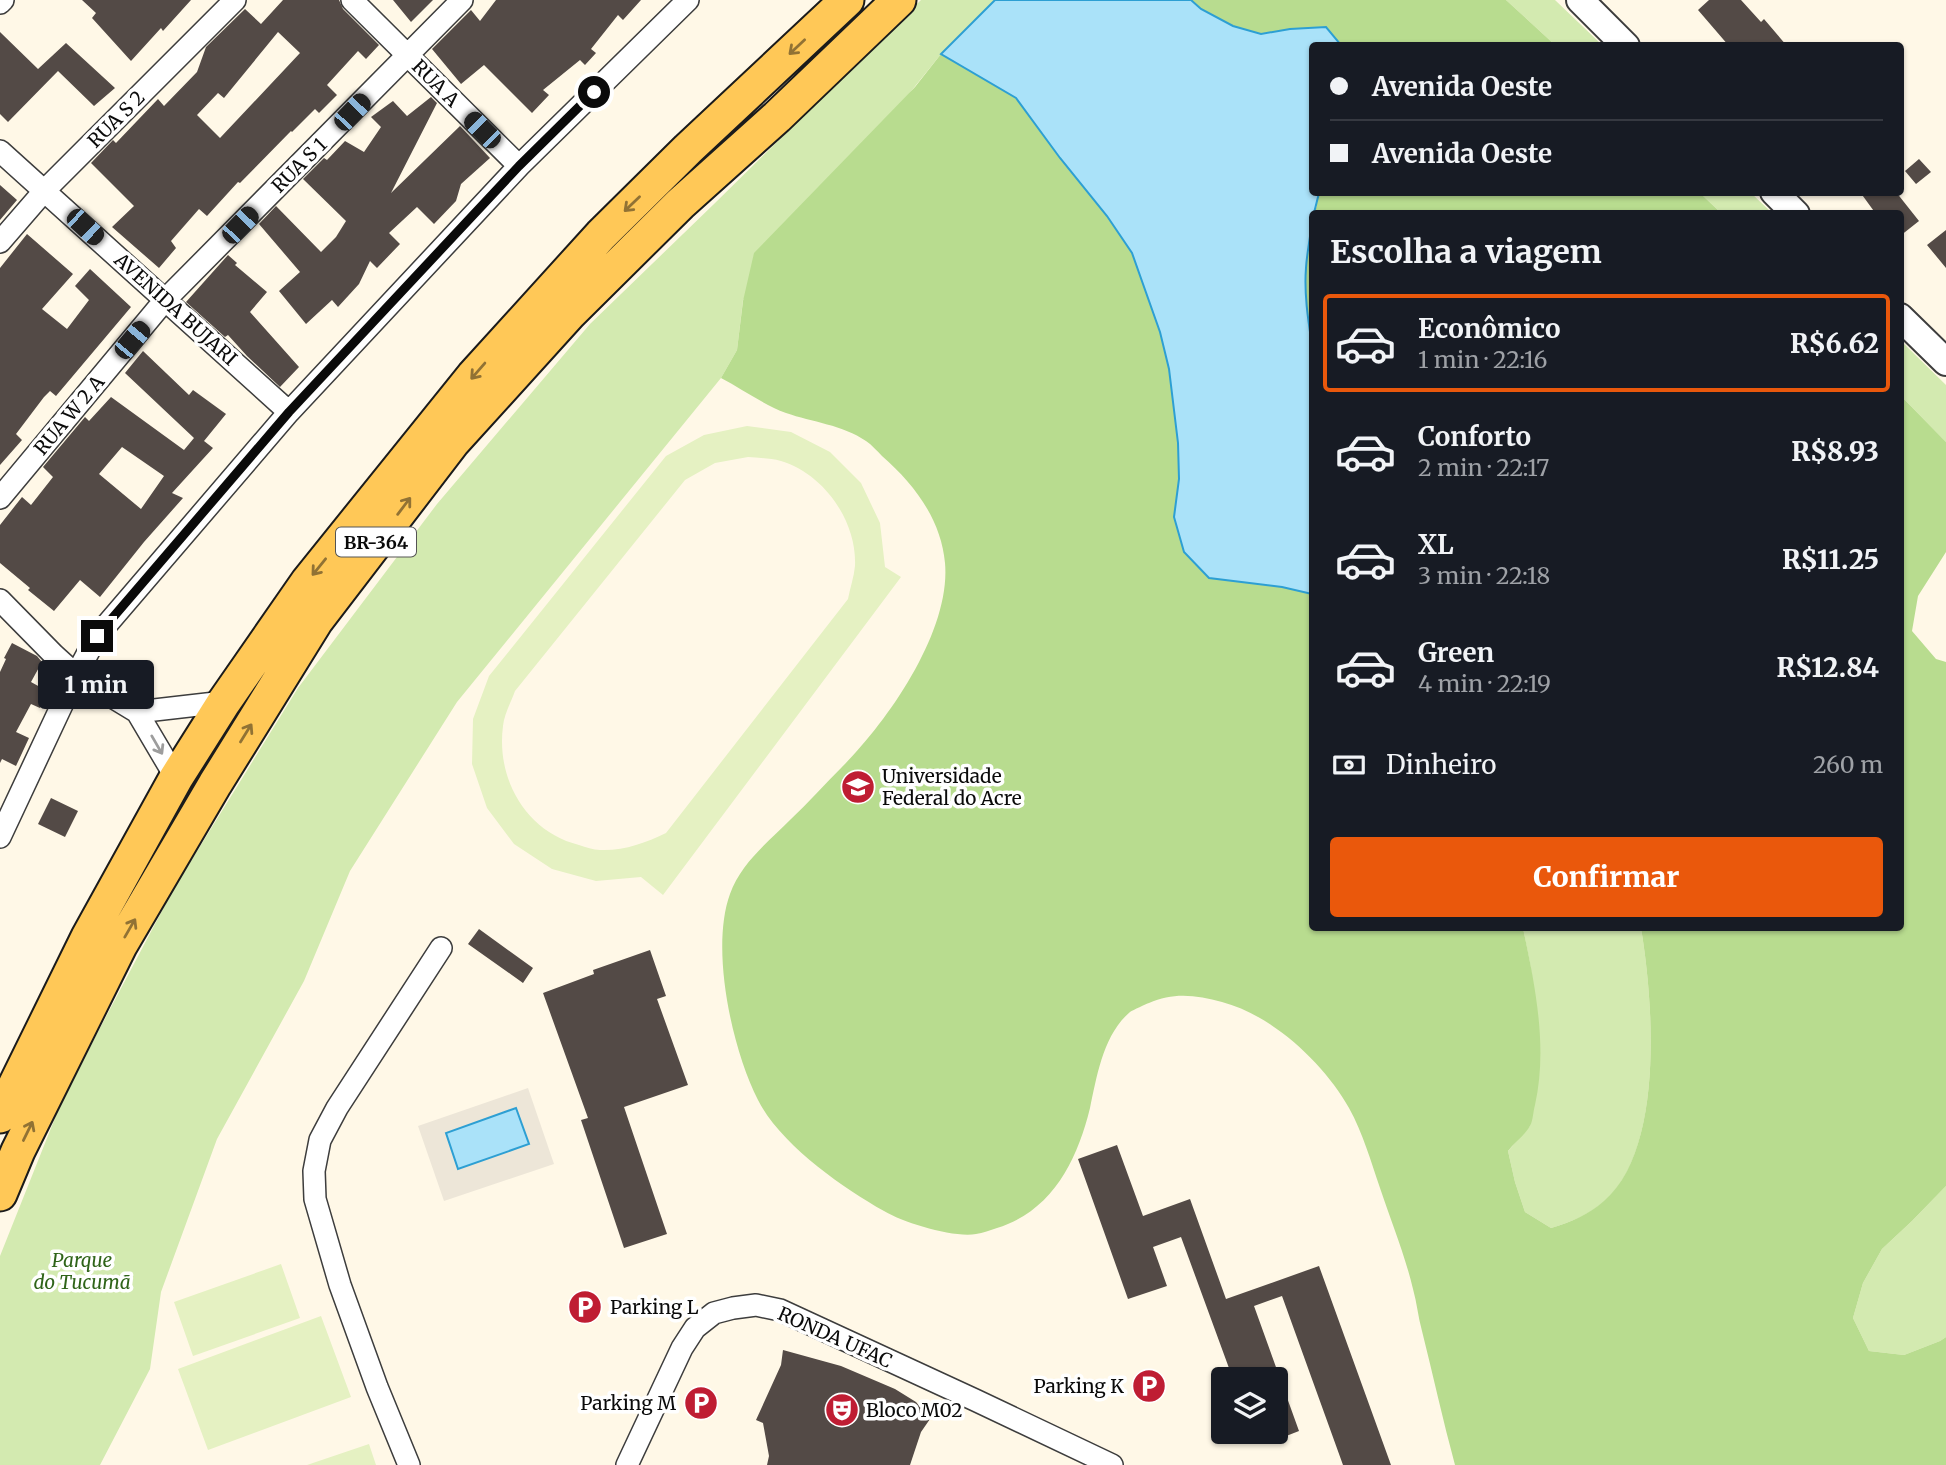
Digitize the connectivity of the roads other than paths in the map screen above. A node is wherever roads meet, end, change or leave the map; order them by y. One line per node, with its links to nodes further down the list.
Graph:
1 (235, 0): 12 (street, RUA S 2)
2 (352, 0): 9 (street, RUA A)
3 (462, 0): 9 (street, RUA S 1)
4 (688, 0): 11 (street)
5 (846, 0): 23 (main road, BR-364, one-way to 23)
6 (899, 0): 29 (main road, BR-364, one-way to 6)
7 (1580, 0): 8 (street)
8 (1622, 42)
9 (408, 55): 11 (street, RUA A); 16 (street, RUA S 1)
10 (0, 151): 12 (street, AVENIDA BUJARI)
11 (519, 166): 19 (street)
12 (45, 190): 15 (street, RUA S 2); 16 (street, AVENIDA BUJARI)
13 (1778, 196): 14 (street)
14 (1792, 210)
15 (0, 242)
16 (165, 300): 19 (street, AVENIDA BUJARI); 20 (street, RUA W 2 A)
17 (1904, 321): 18 (street)
18 (1946, 362)
19 (289, 412): 22 (street)
20 (0, 498)
21 (0, 600): 22 (street)
22 (76, 675): 24 (street); 26 (street)
23 (225, 702): 24 (street); 25 (main road, BR-364)
24 (137, 712): 25 (street, one-way to 25)
25 (176, 778): 28 (main road, BR-364)
26 (0, 837)
27 (441, 948): 30 (street)
28 (0, 1116)
29 (0, 1194)
30 (409, 1465)
31 (627, 1465): 32 (street, RONDA UFAC)
32 (1112, 1465)

